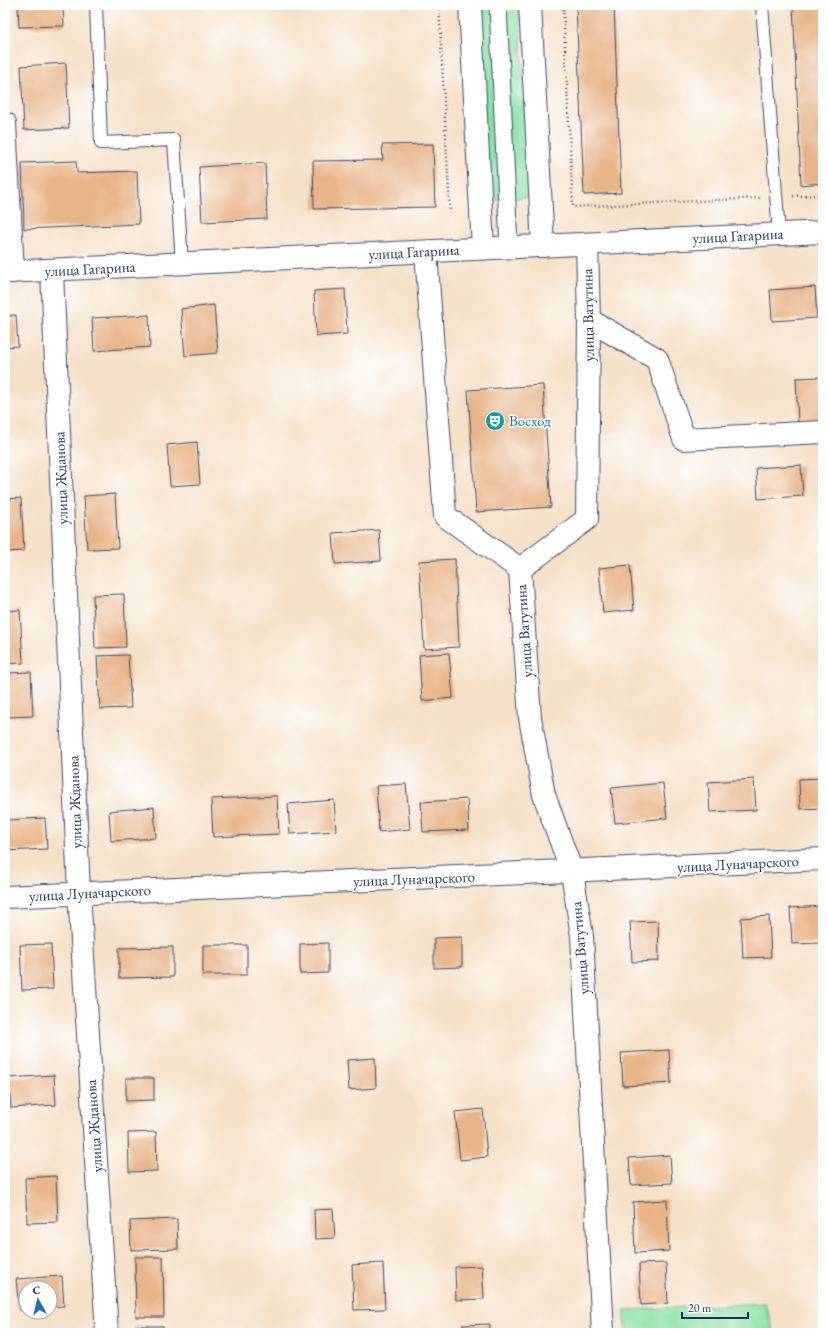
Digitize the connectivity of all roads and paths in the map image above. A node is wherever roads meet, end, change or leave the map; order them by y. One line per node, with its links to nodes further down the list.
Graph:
1 (96, 5): 19 (lane)
2 (439, 5): 11 (path)
3 (470, 5): 17 (street)
4 (498, 5): 16 (street)
5 (530, 5): 15 (street)
6 (563, 5): 10 (path)
7 (762, 5): 10 (lane)
8 (5, 123): 21 (street)
9 (823, 195): 10 (path)
10 (776, 197): 13 (lane)
11 (450, 213)
12 (823, 232): 13 (street, улица Гагарина)
13 (779, 234): 14 (street, улица Гагарина)
14 (587, 244): 15 (street, улица Гагарина); 22 (street, улица Ватутина)
15 (543, 246): 16 (street, улица Гагарина)
16 (509, 248): 17 (street, улица Гагарина)
17 (483, 249): 18 (street, улица Гагарина)
18 (426, 252): 19 (street, улица Гагарина); 24 (street, улица Ватутина)
19 (182, 264): 20 (street, улица Гагарина)
20 (52, 271): 21 (street, улица Гагарина); 27 (street, улица Жданова)
21 (9, 272)
22 (589, 320): 23 (street); 24 (street, улица Ватутина)
23 (823, 432)
24 (520, 569): 26 (street, улица Ватутина)
25 (823, 859): 26 (street, улица Луначарского)
26 (572, 872): 27 (street, улица Луначарского); 30 (street, улица Ватутина)
27 (79, 893): 28 (street, улица Луначарского); 29 (street, улица Жданова)
28 (5, 897)
29 (107, 1333)
30 (603, 1333)

